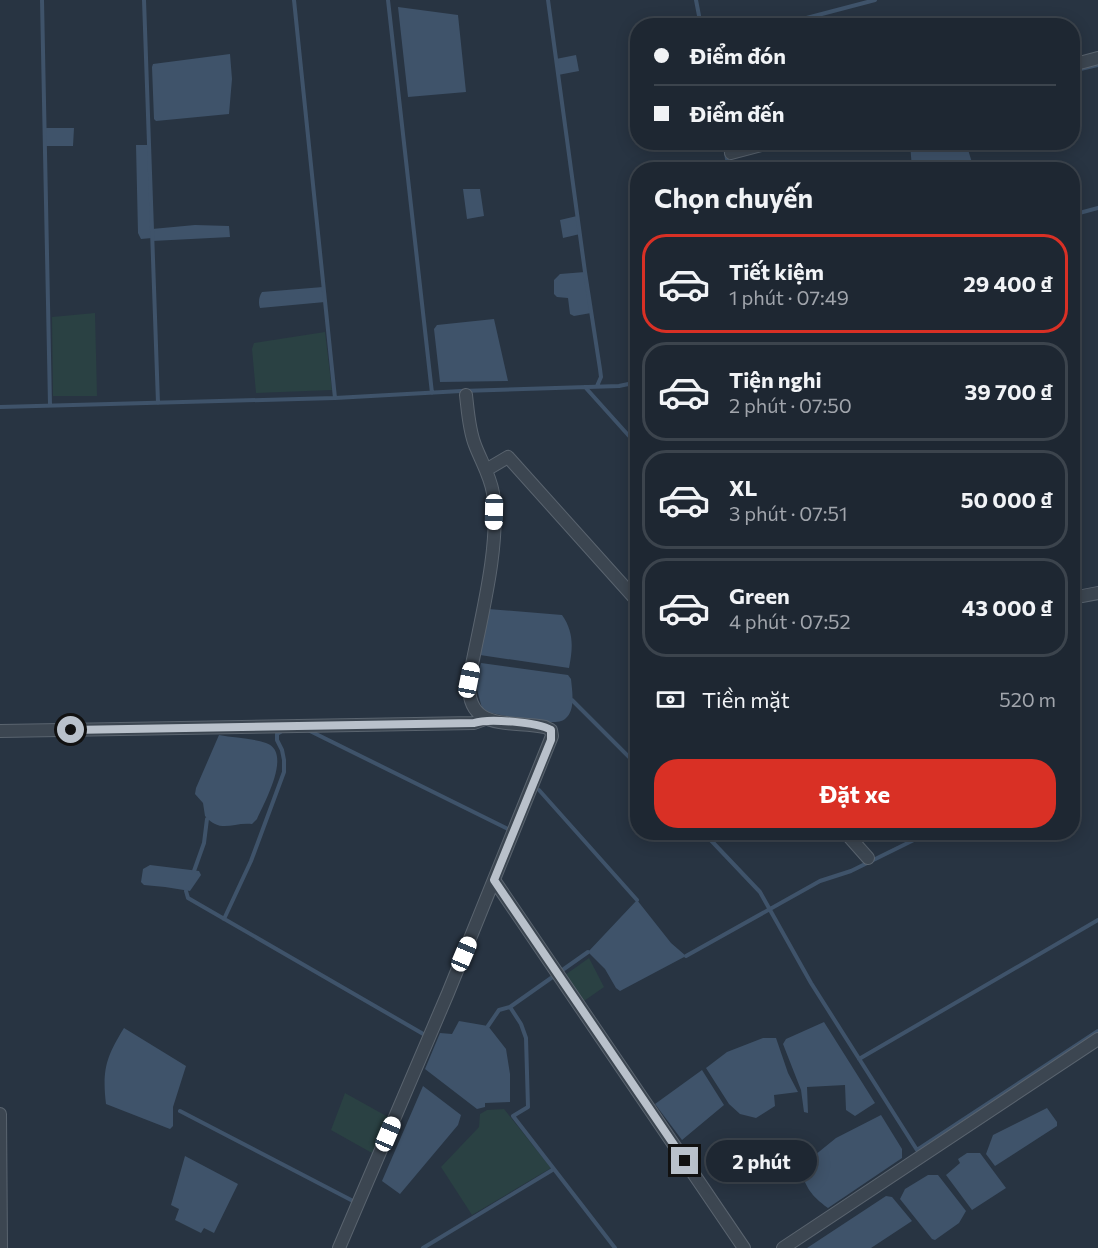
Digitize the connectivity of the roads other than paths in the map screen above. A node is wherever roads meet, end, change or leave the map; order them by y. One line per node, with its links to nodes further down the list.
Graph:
1 (1098, 58): 2 (street)
2 (1080, 63)
3 (742, 150): 4 (street)
4 (731, 153)
5 (466, 395): 6 (street)
6 (486, 470): 7 (street); 10 (street)
7 (630, 593)
8 (1098, 593): 9 (street)
9 (1080, 596)
10 (485, 719): 11 (street); 14 (street)
11 (0, 731)
12 (852, 840): 13 (street)
13 (868, 858)
14 (494, 880): 18 (street); 19 (street)
15 (1098, 1039): 20 (street)
16 (0, 1114): 17 (street)
17 (1, 1248)
18 (339, 1248)
19 (744, 1248)
20 (783, 1248)

